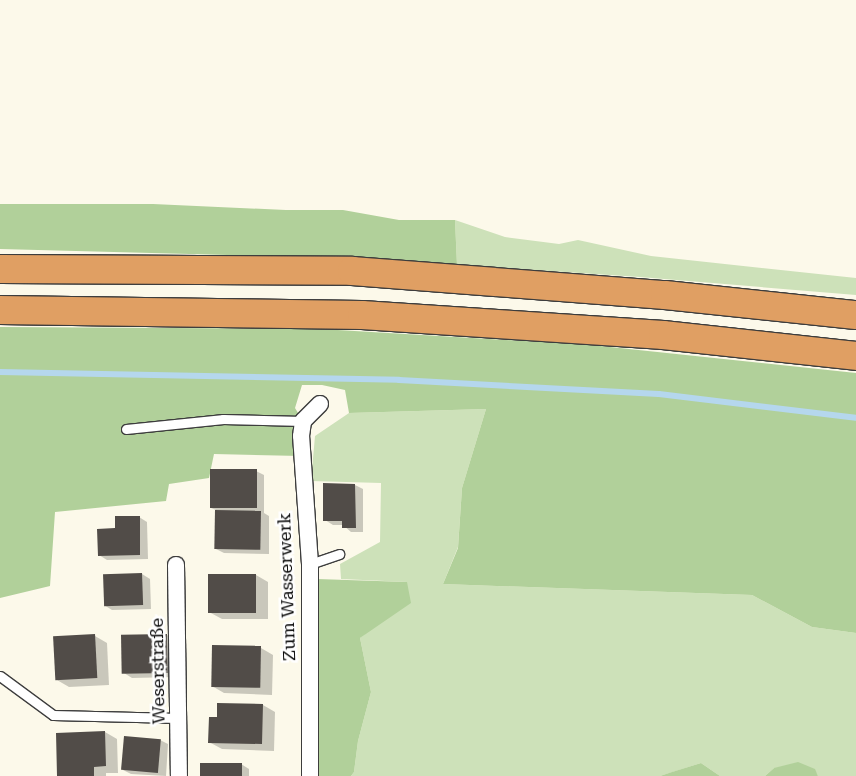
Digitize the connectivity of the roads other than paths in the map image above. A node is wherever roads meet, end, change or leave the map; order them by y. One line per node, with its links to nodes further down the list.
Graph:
1 (0, 268): 3 (highway)
2 (0, 310): 4 (highway)
3 (856, 315)
4 (856, 356)
5 (320, 404): 6 (street)
6 (303, 421): 7 (lane); 9 (street, Zum Wasserwerk)
7 (126, 429)
8 (339, 554): 9 (lane)
9 (310, 564): 14 (street, Zum Wasserwerk)
10 (176, 565): 12 (street, Weserstraße)
11 (0, 676): 12 (lane)
12 (178, 718): 13 (street, Weserstraße)
13 (179, 776)
14 (310, 776)

